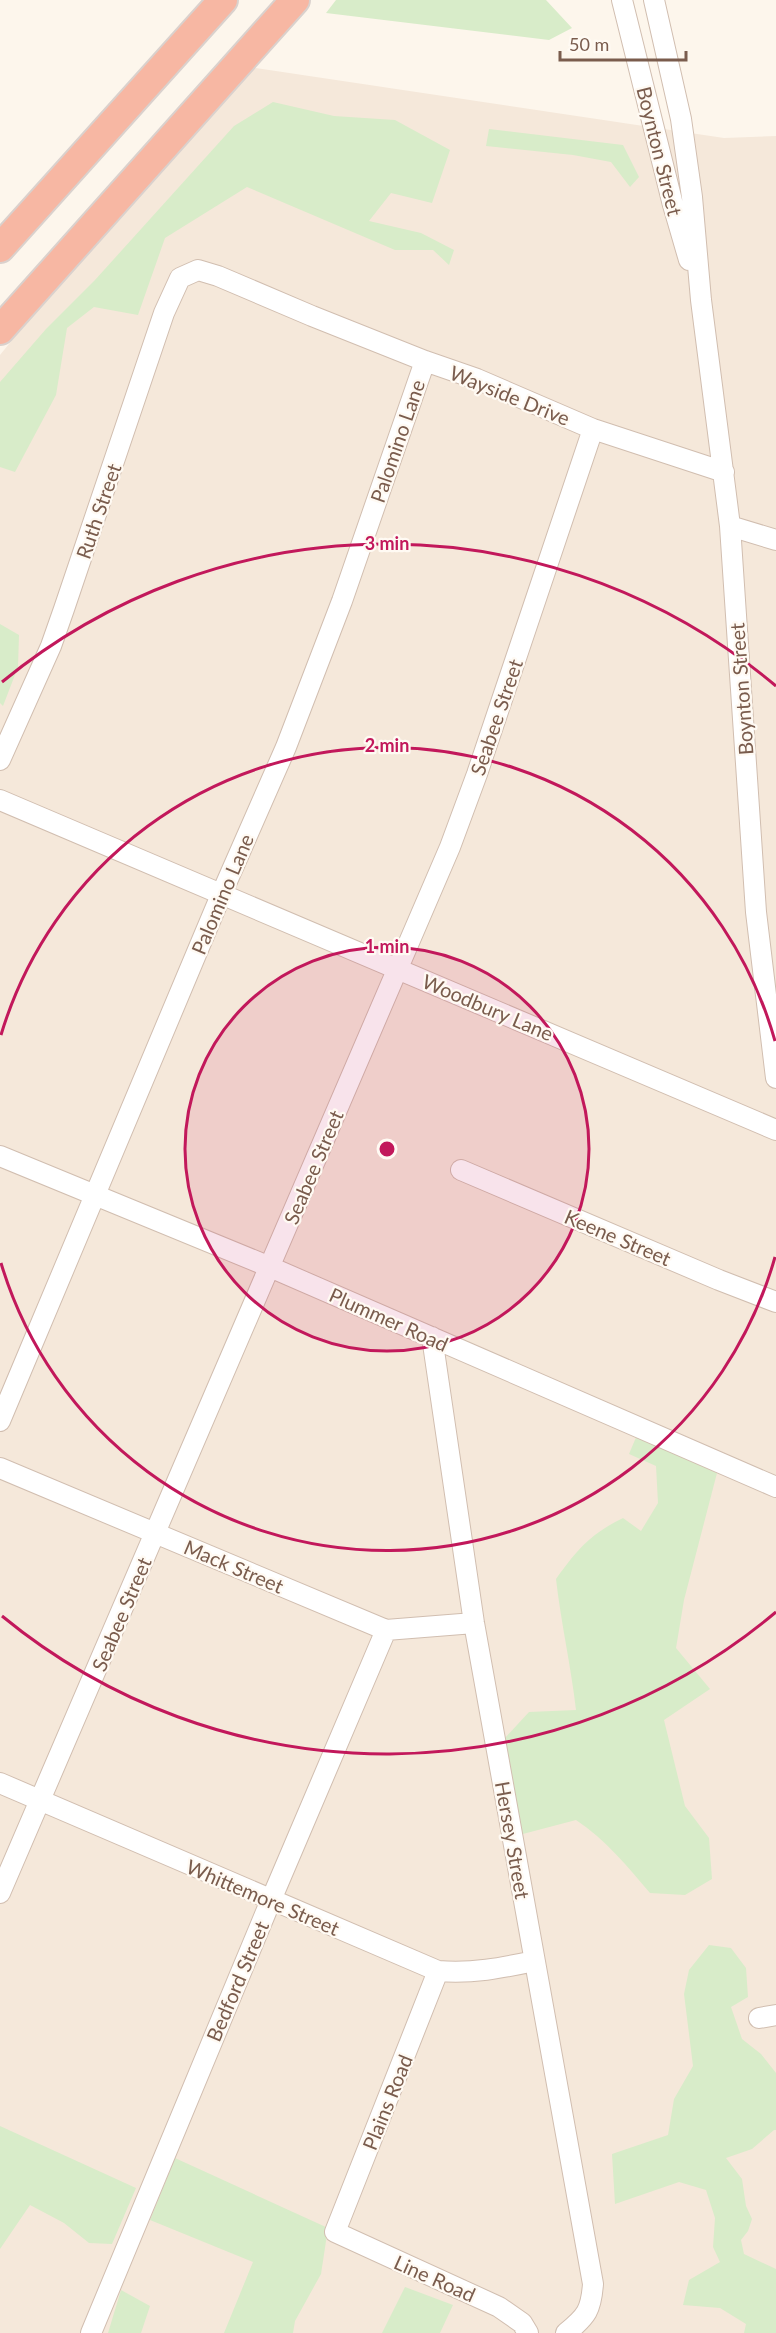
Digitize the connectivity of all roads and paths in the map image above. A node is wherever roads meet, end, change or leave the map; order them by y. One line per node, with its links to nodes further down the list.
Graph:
1 (223, 0): 5 (highway)
2 (295, 0): 8 (highway)
3 (622, 0): 7 (street, Boynton Street)
4 (654, 0): 7 (street, Boynton Street)
5 (0, 248)
6 (198, 270): 9 (street, Wayside Drive); 14 (street, Ruth Street)
7 (701, 300): 11 (street, Boynton Street)
8 (0, 330)
9 (425, 361): 10 (street, Wayside Drive); 16 (street, Palomino Lane)
10 (593, 429): 11 (street, Wayside Drive); 17 (street, Seabee Street)
11 (724, 472): 12 (street, Boynton Street)
12 (730, 526): 13 (street); 18 (street, Boynton Street)
13 (776, 540)
14 (0, 760)
15 (0, 800): 16 (street, Woodbury Lane)
16 (220, 895): 17 (street, Woodbury Lane); 22 (street, Palomino Lane)
17 (398, 969): 19 (street, Woodbury Lane); 23 (street, Seabee Street)
18 (776, 1078)
19 (776, 1130)
20 (0, 1156): 22 (street, Plummer Road)
21 (461, 1170): 24 (street, Keene Street)
22 (95, 1195): 23 (street, Plummer Road); 26 (street, Palomino Lane)
23 (270, 1267): 25 (street, Plummer Road); 29 (street, Seabee Street)
24 (776, 1302)
25 (432, 1337): 28 (street, Plummer Road); 30 (street, Hersey Street)
26 (0, 1421)
27 (0, 1468): 29 (street, Mack Street)
28 (776, 1487)
29 (155, 1533): 31 (street, Mack Street); 33 (street, Seabee Street)
30 (474, 1623): 31 (street, Mack Street); 36 (street, Hersey Street)
31 (386, 1630): 35 (street, Bedford Street)
32 (0, 1783): 33 (street, Whittemore Street)
33 (40, 1800): 34 (street, Seabee Street); 35 (street, Whittemore Street)
34 (0, 1893)
35 (271, 1900): 37 (street, Whittemore Street); 39 (street, Bedford Street)
36 (534, 1961): 37 (street, Whittemore Street); 41 (street, Hersey Street)
37 (438, 1971): 38 (street, Plains Road)
38 (335, 2232): 40 (street, Line Road)
39 (91, 2333)
40 (528, 2333)
41 (567, 2333)

